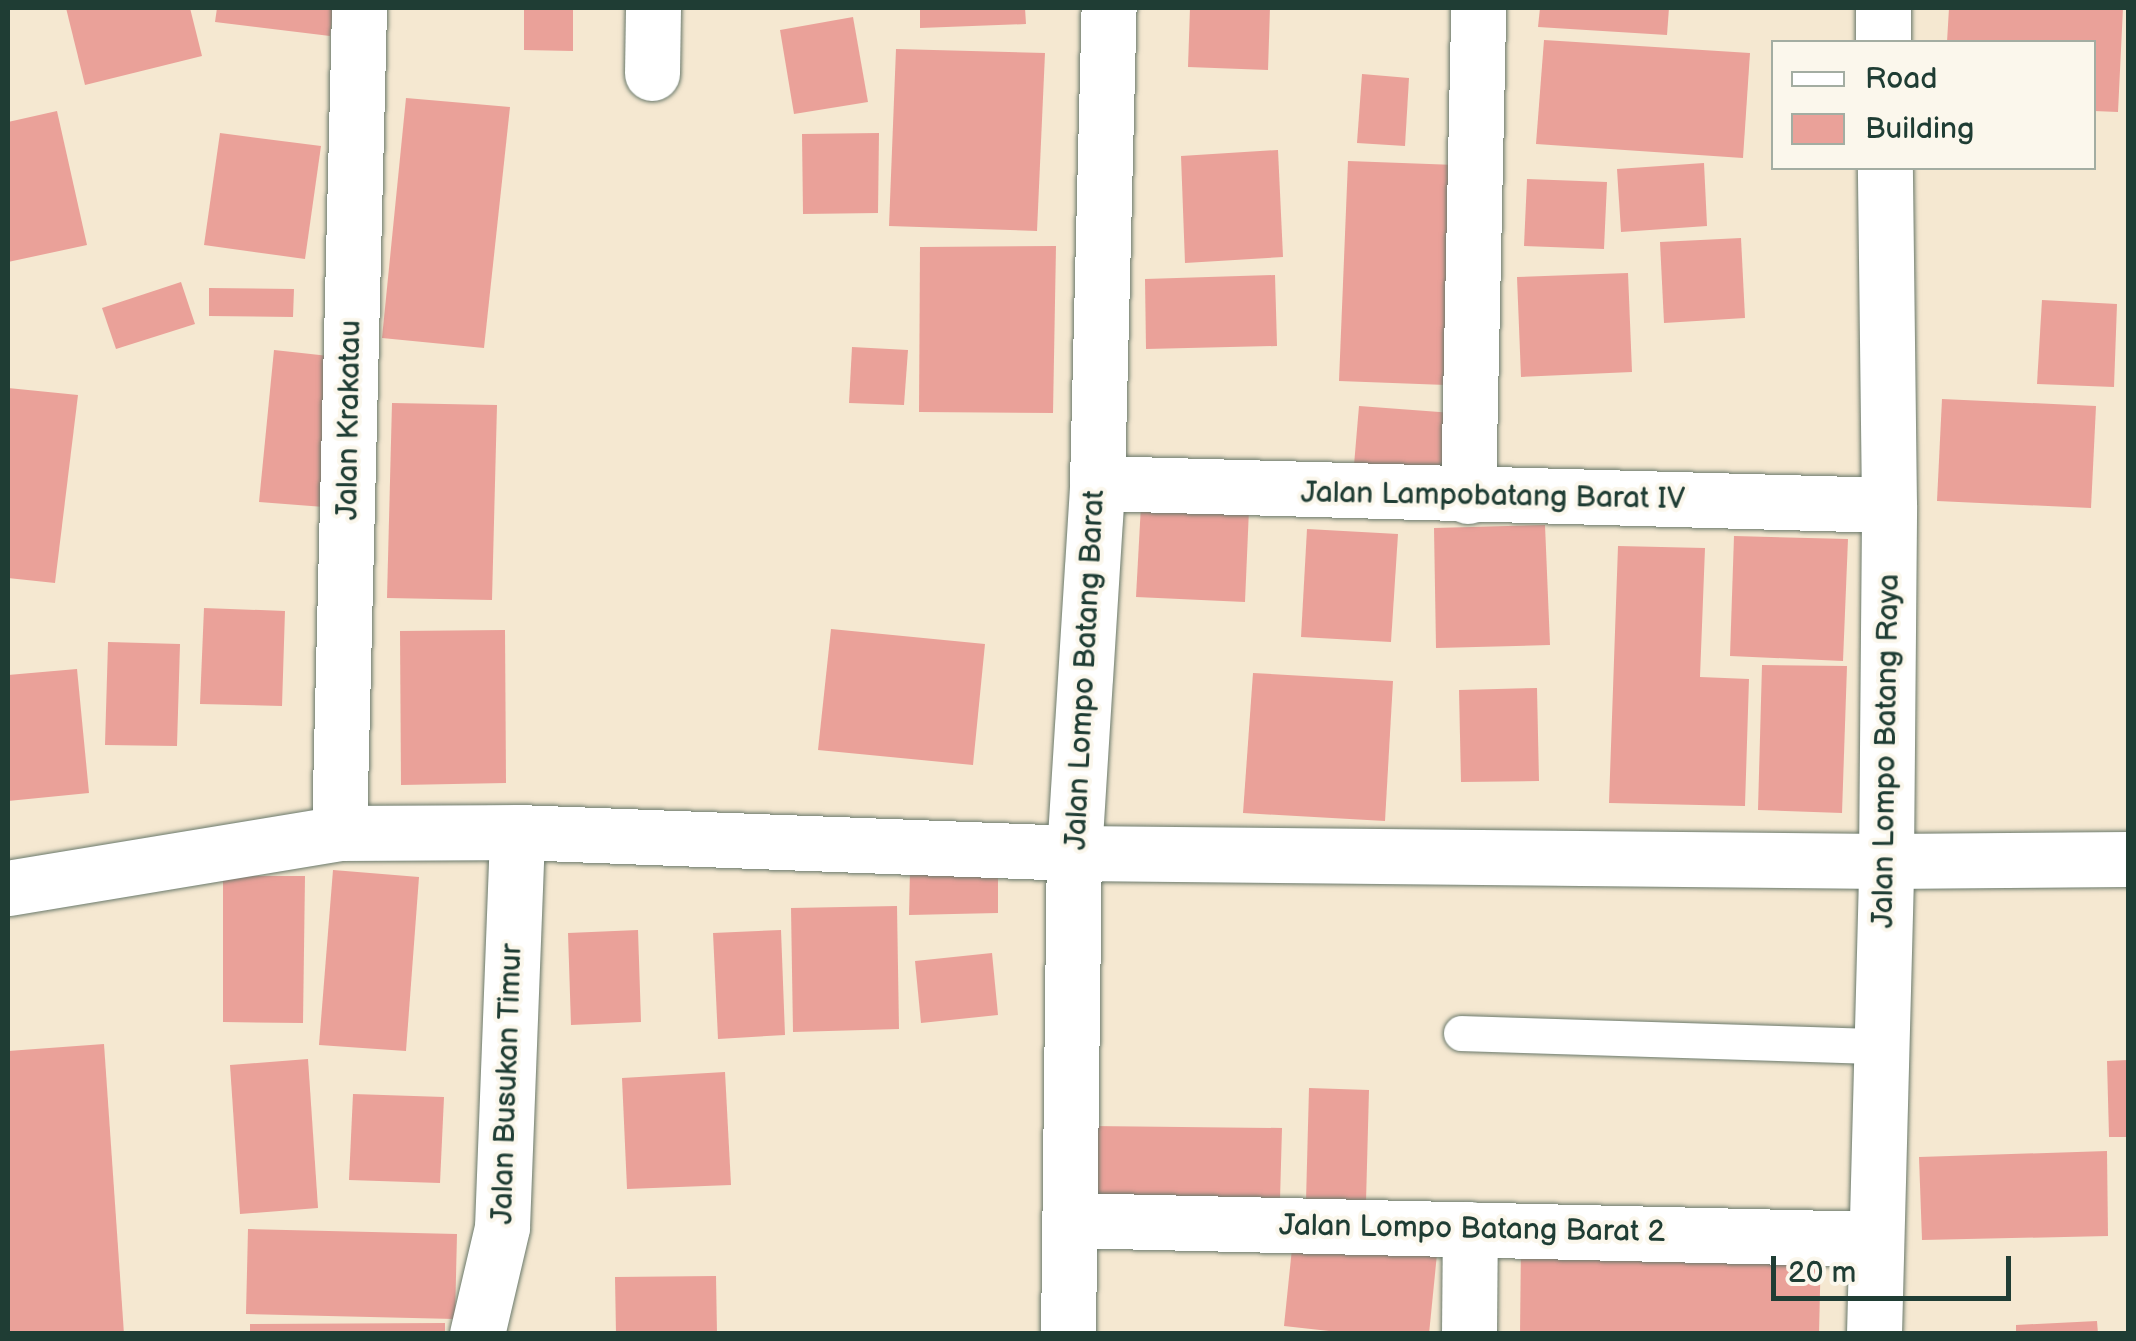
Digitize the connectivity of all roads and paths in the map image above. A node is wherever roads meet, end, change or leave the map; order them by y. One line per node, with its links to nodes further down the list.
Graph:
1 (359, 8): 13 (street, Jalan Krakatau)
2 (652, 8): 7 (street)
3 (1110, 8): 9 (street, Jalan Lompo Batang Barat)
4 (1478, 8): 10 (street)
5 (1883, 8): 6 (street)
6 (1883, 40)
7 (652, 73)
8 (1885, 170): 11 (street, Jalan Lompo Batang Raya)
9 (1097, 483): 10 (street, Jalan Lampobatang Barat IV); 14 (street, Jalan Lompo Batang Barat)
10 (1468, 496): 11 (street, Jalan Lampobatang Barat IV)
11 (1889, 505): 16 (street, Jalan Lompo Batang Raya)
12 (517, 832): 13 (street); 14 (street); 23 (street, Jalan Busukan Timur)
13 (339, 833): 17 (street)
14 (1074, 853): 16 (street); 20 (street, Jalan Lompo Batang Barat)
15 (2128, 859): 16 (street)
16 (1886, 861): 19 (street, Jalan Lompo Batang Raya)
17 (8, 888)
18 (1461, 1033): 19 (lane)
19 (1880, 1046): 22 (street, Jalan Lompo Batang Raya)
20 (1069, 1220): 21 (street, Jalan Lompo Batang Barat 2); 24 (street, Jalan Lompo Batang Barat)
21 (1470, 1229): 22 (street, Jalan Lompo Batang Barat 2); 25 (street)
22 (1875, 1239): 26 (street, Jalan Lompo Batang Raya)
23 (476, 1334)
24 (1068, 1334)
25 (1469, 1334)
26 (1874, 1334)

